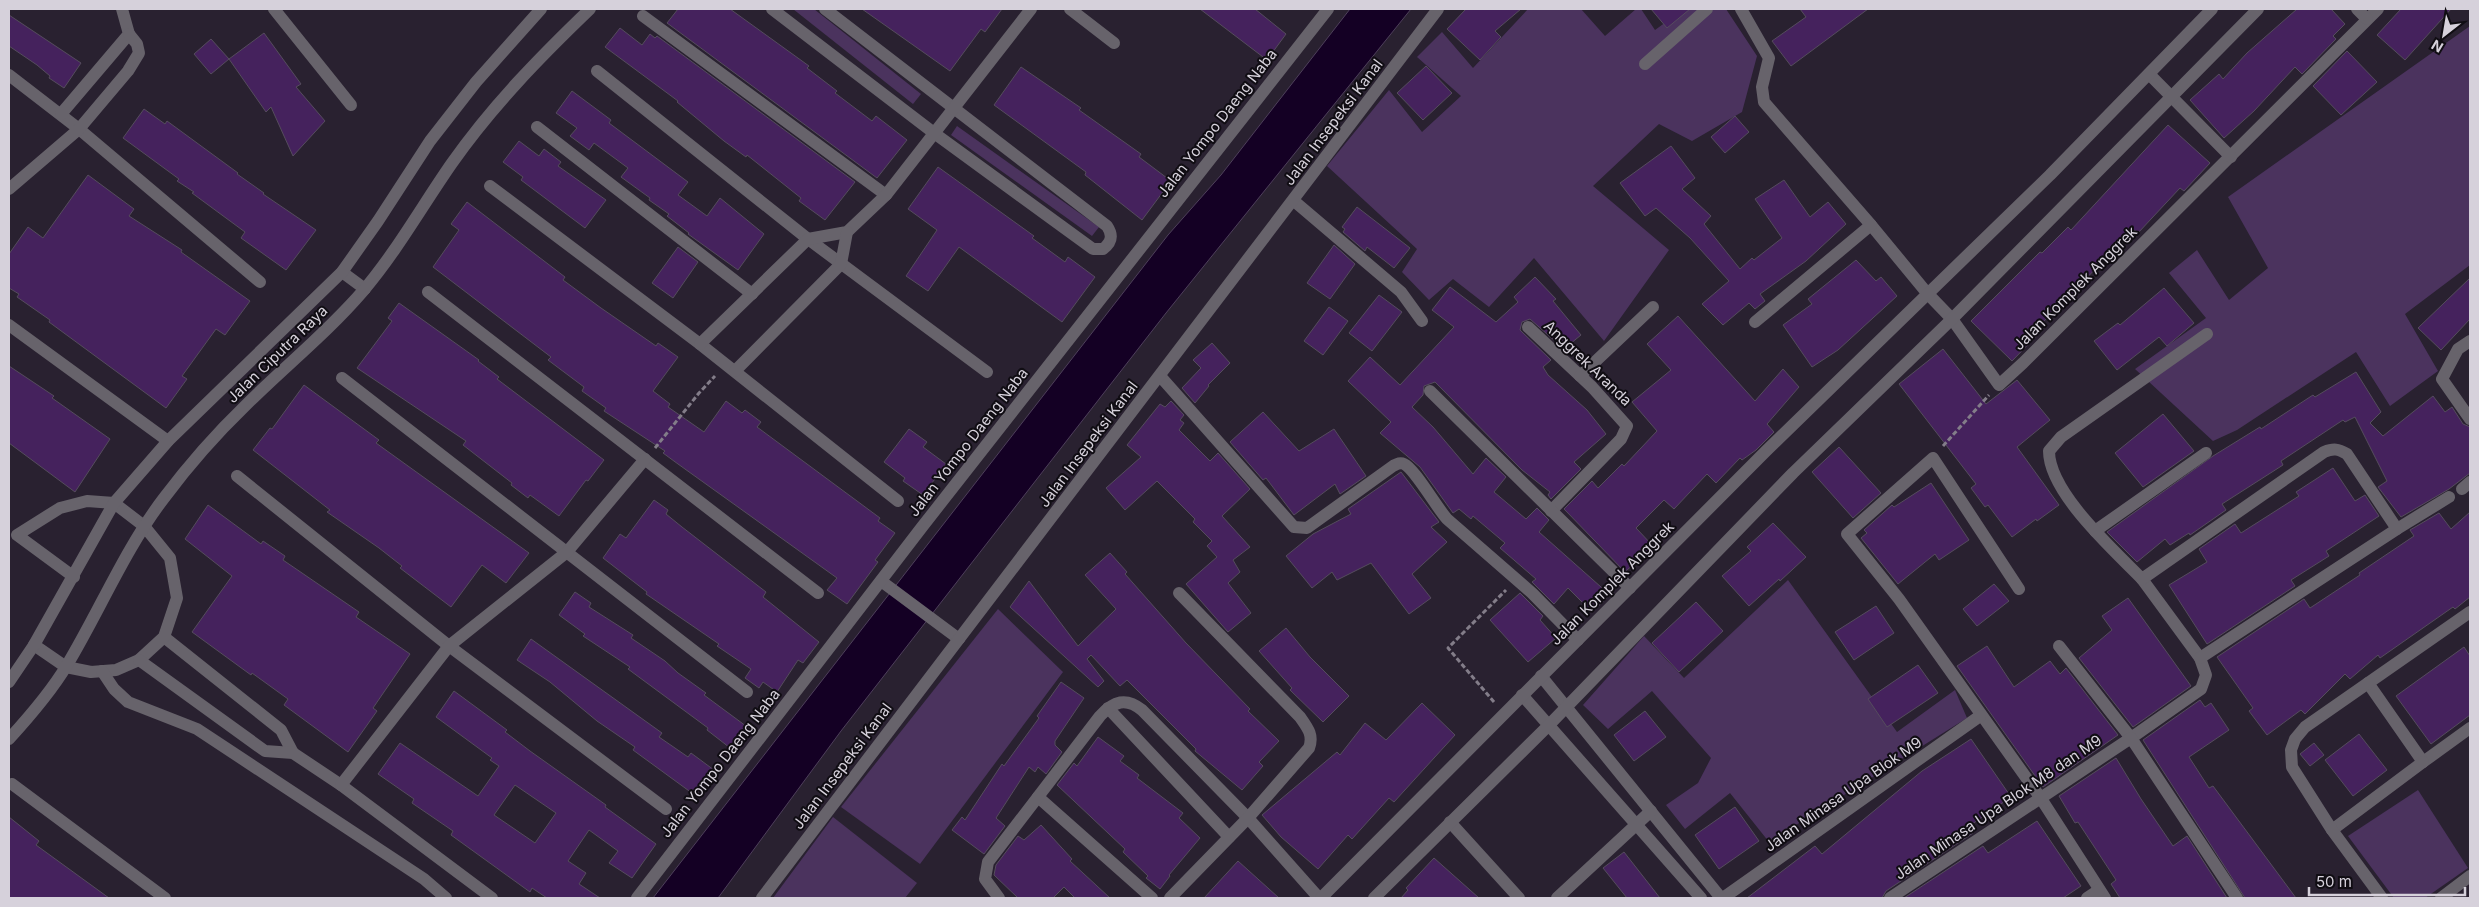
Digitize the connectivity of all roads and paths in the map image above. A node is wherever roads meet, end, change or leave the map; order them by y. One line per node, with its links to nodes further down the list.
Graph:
1 (122, 9): 19 (street)
2 (274, 9): 26 (street)
3 (541, 9): 41 (street, Jalan Ciputra Raya)
4 (590, 9): 43 (street, Jalan Ciputra Raya)
5 (772, 9): 31 (street)
6 (826, 9): 27 (street)
7 (1031, 9): 27 (street)
8 (1070, 9): 20 (street)
9 (1328, 9): 81 (street, Jalan Yompo Daeng Naba)
10 (1438, 9): 36 (street, Jalan Insepeksi Kanal)
11 (1707, 9): 21 (street)
12 (1741, 9): 37 (street)
13 (2212, 9): 23 (street, Jalan Komplek Anggrek)
14 (2258, 9): 25 (street)
15 (2357, 9): 18 (street)
16 (2378, 9): 18 (street, Jalan Komplek Anggrek)
17 (643, 16): 35 (street)
18 (2367, 19): 32 (street, Jalan Komplek Anggrek)
19 (129, 34): 28 (street); 30 (street)
20 (1114, 43)
21 (1645, 64)
22 (597, 71): 39 (street)
23 (2149, 74): 25 (street); 45 (street, Jalan Komplek Anggrek)
24 (9, 75): 28 (street)
25 (2172, 97): 32 (street); 48 (street)
26 (351, 105)
27 (954, 108): 31 (street); 31 (street)
28 (61, 114): 30 (street)
29 (537, 127): 46 (street)
30 (79, 129): 33 (street); 42 (street)
31 (934, 132): 35 (street)
32 (2231, 157): 61 (street, Jalan Komplek Anggrek)
33 (10, 186)
34 (490, 186): 55 (street)
35 (886, 195): 38 (street)
36 (1294, 201): 49 (street); 58 (street, Jalan Insepeksi Kanal)
37 (1872, 225): 45 (street); 50 (street)
38 (847, 232): 39 (street); 40 (street)
39 (808, 239): 40 (street); 46 (street)
40 (842, 264): 56 (street); 57 (street)
41 (342, 272): 43 (street); 64 (street, Jalan Ciputra Raya)
42 (260, 282)
43 (365, 289): 73 (street, Jalan Ciputra Raya)
44 (428, 292): 67 (street)
45 (1927, 293): 48 (street); 82 (street, Jalan Komplek Anggrek)
46 (752, 294): 55 (street)
47 (1653, 307): 59 (street)
48 (1952, 319): 61 (street); 103 (street)
49 (1422, 321)
50 (1755, 322)
51 (9, 324): 64 (street)
52 (1528, 327): 59 (street, Anggrek Aranda)
53 (2207, 334): 76 (street)
54 (2470, 341): 63 (street)
55 (700, 344): 56 (street)
56 (731, 368): 67 (path); 70 (street)
57 (987, 372)
58 (1160, 376): 79 (street); 88 (street, Jalan Insepeksi Kanal)
59 (1580, 376): 72 (street, Anggrek Aranda)
60 (342, 378): 77 (street)
61 (1998, 385): 66 (path)
62 (1430, 391): 72 (street)
63 (2470, 419)
64 (168, 441): 71 (street, Jalan Ciputra Raya)
65 (2206, 453): 76 (street)
66 (1933, 458): 83 (street); 105 (street)
67 (645, 460): 77 (street); 84 (street)
68 (236, 476): 91 (street)
69 (2449, 497): 74 (street)
70 (898, 501)
71 (114, 504): 73 (street); 75 (street); 78 (street, Jalan Ciputra Raya)
72 (1551, 511): 82 (street)
73 (144, 526): 87 (street); 95 (street, Jalan Ciputra Raya)
74 (2397, 529): 80 (street); 93 (street)
75 (13, 530): 78 (street)
76 (2095, 531): 80 (street)
77 (567, 552): 91 (street); 100 (street)
78 (74, 577): 90 (street, Jalan Ciputra Raya)
79 (1517, 579): 89 (street); 104 (path)
80 (2142, 579): 93 (street)
81 (881, 581): 88 (street); 128 (street, Jalan Yompo Daeng Naba)
82 (1630, 588): 89 (street, Jalan Komplek Anggrek)
83 (2019, 589)
84 (818, 593)
85 (1179, 593): 118 (street)
86 (2470, 613): 99 (street)
87 (164, 637): 94 (street); 110 (street)
88 (959, 639): 129 (street, Jalan Insepeksi Kanal)
89 (1578, 640): 97 (street, Jalan Komplek Anggrek)
90 (34, 645): 95 (street); 98 (street, Jalan Ciputra Raya)
91 (449, 646): 113 (street); 116 (street)
92 (2059, 646): 109 (street)
93 (2200, 658): 109 (street, Jalan Minasa Upa Blok M8 dan M9)
94 (139, 660): 96 (street); 110 (street)
95 (66, 666): 96 (street); 108 (street, Jalan Ciputra Raya)
96 (102, 671): 126 (street)
97 (1541, 676): 101 (street, Jalan Komplek Anggrek); 103 (street)
98 (9, 682)
99 (2368, 684): 111 (street); 121 (street)
100 (747, 692)
101 (1522, 695): 104 (street, Jalan Komplek Anggrek); 106 (street)
102 (1108, 708): 114 (street); 118 (street); 122 (street)
103 (1566, 708): 106 (street); 117 (street)
104 (1504, 714): 133 (street, Jalan Komplek Anggrek)
105 (1980, 716): 115 (street); 138 (street, Jalan Minasa Upa Blok M9)
106 (1550, 726): 119 (street); 120 (street)
107 (2470, 728): 111 (street)
108 (9, 739)
109 (2128, 740): 115 (street, Jalan Minasa Upa Blok M8 dan M9); 141 (street)
110 (293, 753): 113 (street)
111 (2423, 762): 121 (street)
112 (12, 784): 125 (street)
113 (341, 785): 127 (street)
114 (1038, 797): 130 (street); 131 (street)
115 (2040, 797): 124 (street); 139 (street, Jalan Minasa Upa Blok M8 dan M9)
116 (666, 809)
117 (1650, 811): 120 (street); 138 (street)
118 (1248, 818): 122 (street); 133 (street)
119 (1450, 822): 134 (street); 135 (street)
120 (1636, 824): 136 (street); 137 (street)
121 (2332, 830): 142 (street)
122 (1229, 837): 132 (street)
123 (2470, 876): 143 (street)
124 (2102, 894): 140 (street)
125 (164, 898)
126 (446, 898)
127 (492, 898)
128 (637, 898)
129 (762, 898)
130 (999, 898)
131 (1152, 898)
132 (1170, 898)
133 (1320, 898)
134 (1374, 898)
135 (1518, 898)
136 (1557, 898)
137 (1701, 898)
138 (1722, 898)
139 (1890, 898)
140 (2087, 898)
141 (2237, 898)
142 (2382, 898)
143 (2441, 898)

